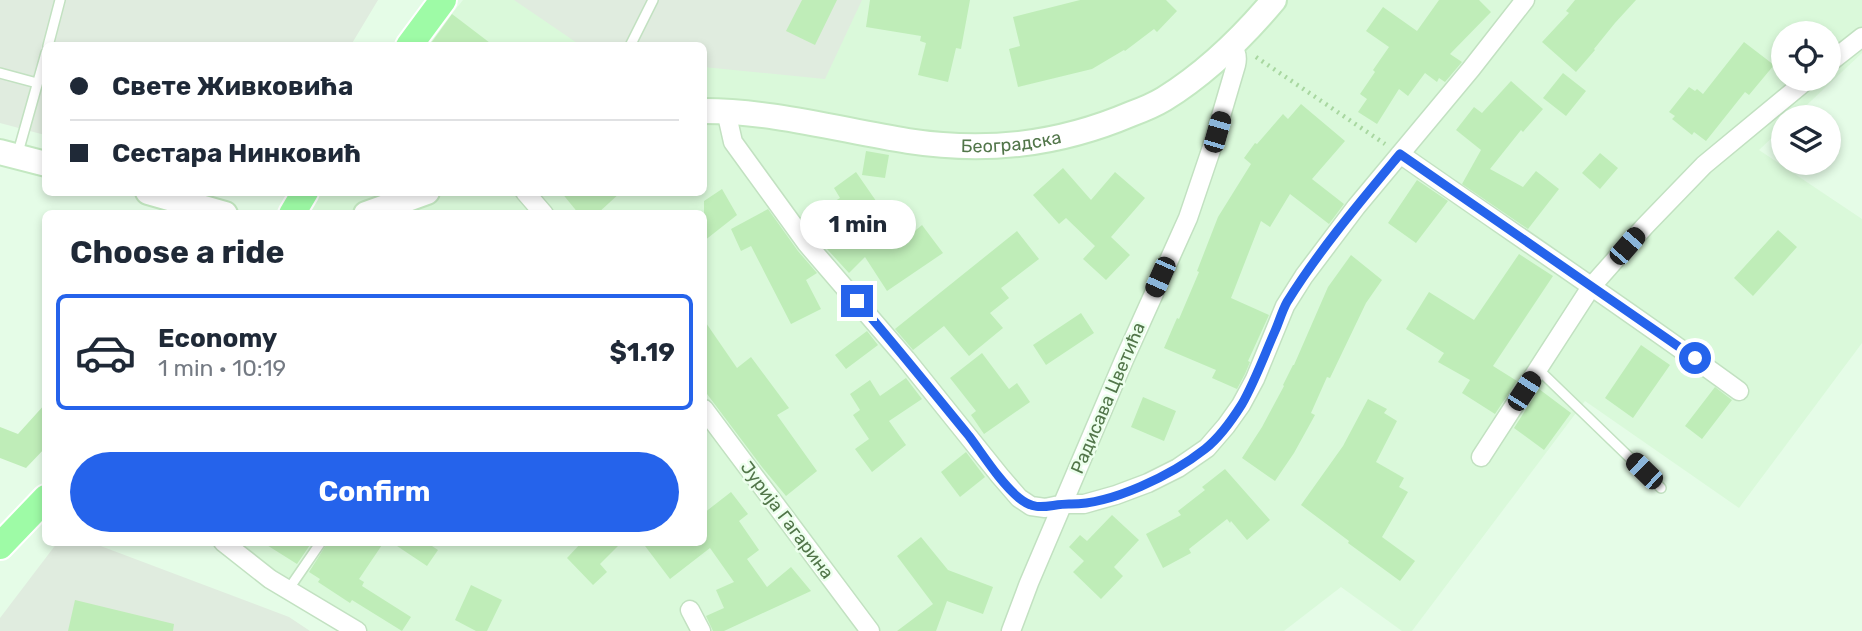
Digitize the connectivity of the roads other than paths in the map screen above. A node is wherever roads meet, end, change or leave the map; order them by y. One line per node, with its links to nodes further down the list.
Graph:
1 (60, 0): 7 (lane)
2 (443, 0): 8 (main road)
3 (653, 0): 9 (lane)
4 (1274, 0): 10 (street, Београдска)
5 (1525, 0): 18 (street)
6 (1862, 37): 11 (street)
7 (49, 42)
8 (413, 42)
9 (632, 42)
10 (1234, 48): 16 (street, Београдска); 33 (street, Радисава Цветића)
11 (1841, 54)
12 (42, 66): 14 (lane)
13 (0, 73): 14 (lane)
14 (37, 83): 17 (lane)
15 (1793, 91): 26 (street)
16 (715, 111): 33 (street)
17 (8, 154): 19 (street)
18 (1400, 154): 26 (street); 33 (street)
19 (42, 163)
20 (162, 196): 23 (street)
21 (417, 196): 24 (street)
22 (528, 196): 25 (street)
23 (211, 210)
24 (377, 210)
25 (541, 210)
26 (1591, 288): 27 (street); 28 (street)
27 (1538, 369): 30 (street); 31 (lane)
28 (1739, 391)
29 (707, 414): 41 (street, Јурија Гагарина)
30 (1480, 457)
31 (1661, 488)
32 (42, 502): 34 (main road)
33 (1063, 504): 42 (street, Радисава Цветића)
34 (0, 546)
35 (228, 546): 37 (street)
36 (318, 546): 37 (lane)
37 (288, 590): 39 (street)
38 (690, 610): 40 (street)
39 (357, 631)
40 (701, 631)
41 (870, 631)
42 (1012, 631)

